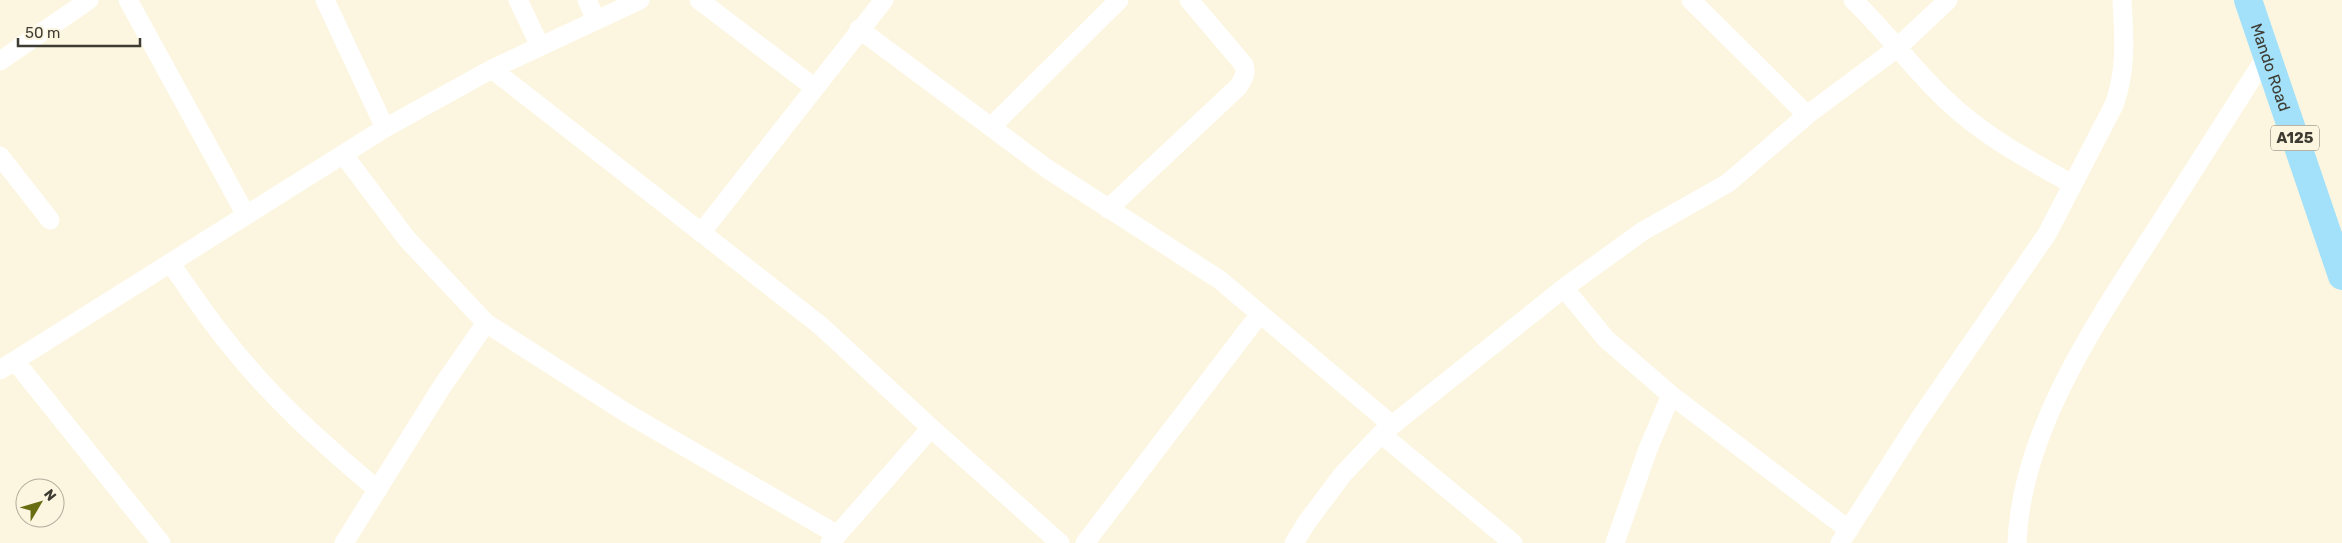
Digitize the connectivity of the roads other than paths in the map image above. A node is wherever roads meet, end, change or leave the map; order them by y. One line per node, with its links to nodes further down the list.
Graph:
1 (89, 0): 22 (street)
2 (128, 0): 32 (street)
3 (325, 0): 27 (street)
4 (518, 0): 19 (street)
5 (587, 0): 17 (street)
6 (640, 0): 17 (street)
7 (699, 0): 24 (street)
8 (884, 0): 18 (street)
9 (1119, 0): 26 (street)
10 (1189, 0): 31 (street)
11 (1691, 0): 25 (street)
12 (1853, 0): 20 (street)
13 (1948, 0): 20 (street)
14 (2122, 0): 30 (street)
15 (2248, 0): 21 (highway, Mando Road / A125)
16 (2266, 0): 33 (highway, Mando Road / A125)
17 (596, 20): 19 (street)
18 (859, 29): 24 (street); 26 (street)
19 (540, 46): 23 (street)
20 (1897, 48): 25 (street); 30 (street)
21 (2267, 55): 37 (highway, Mando Road / A125); 55 (street)
22 (0, 61)
23 (492, 69): 27 (street); 35 (street)
24 (815, 88): 35 (street)
25 (1807, 115): 38 (street)
26 (992, 126): 31 (street)
27 (385, 128): 28 (street)
28 (343, 154): 32 (street); 40 (street)
29 (0, 156): 34 (street)
30 (2072, 184): 46 (street)
31 (1108, 208): 39 (street)
32 (246, 215): 36 (street)
33 (2342, 218)
34 (50, 220)
35 (701, 233): 43 (street)
36 (170, 263): 41 (street); 45 (street)
37 (2342, 276)
38 (1564, 288): 42 (street); 44 (street)
39 (1259, 315): 44 (street); 51 (street)
40 (486, 323): 45 (street); 47 (street)
41 (7, 366): 48 (street)
42 (1671, 395): 46 (street); 54 (street)
43 (931, 428): 47 (street); 50 (street)
44 (1387, 430): 52 (street); 53 (street)
45 (378, 490): 49 (street)
46 (1845, 537)
47 (833, 539)
48 (161, 543)
49 (344, 543)
50 (1060, 543)
51 (1085, 543)
52 (1294, 543)
53 (1513, 543)
54 (1615, 543)
55 (2016, 543)

